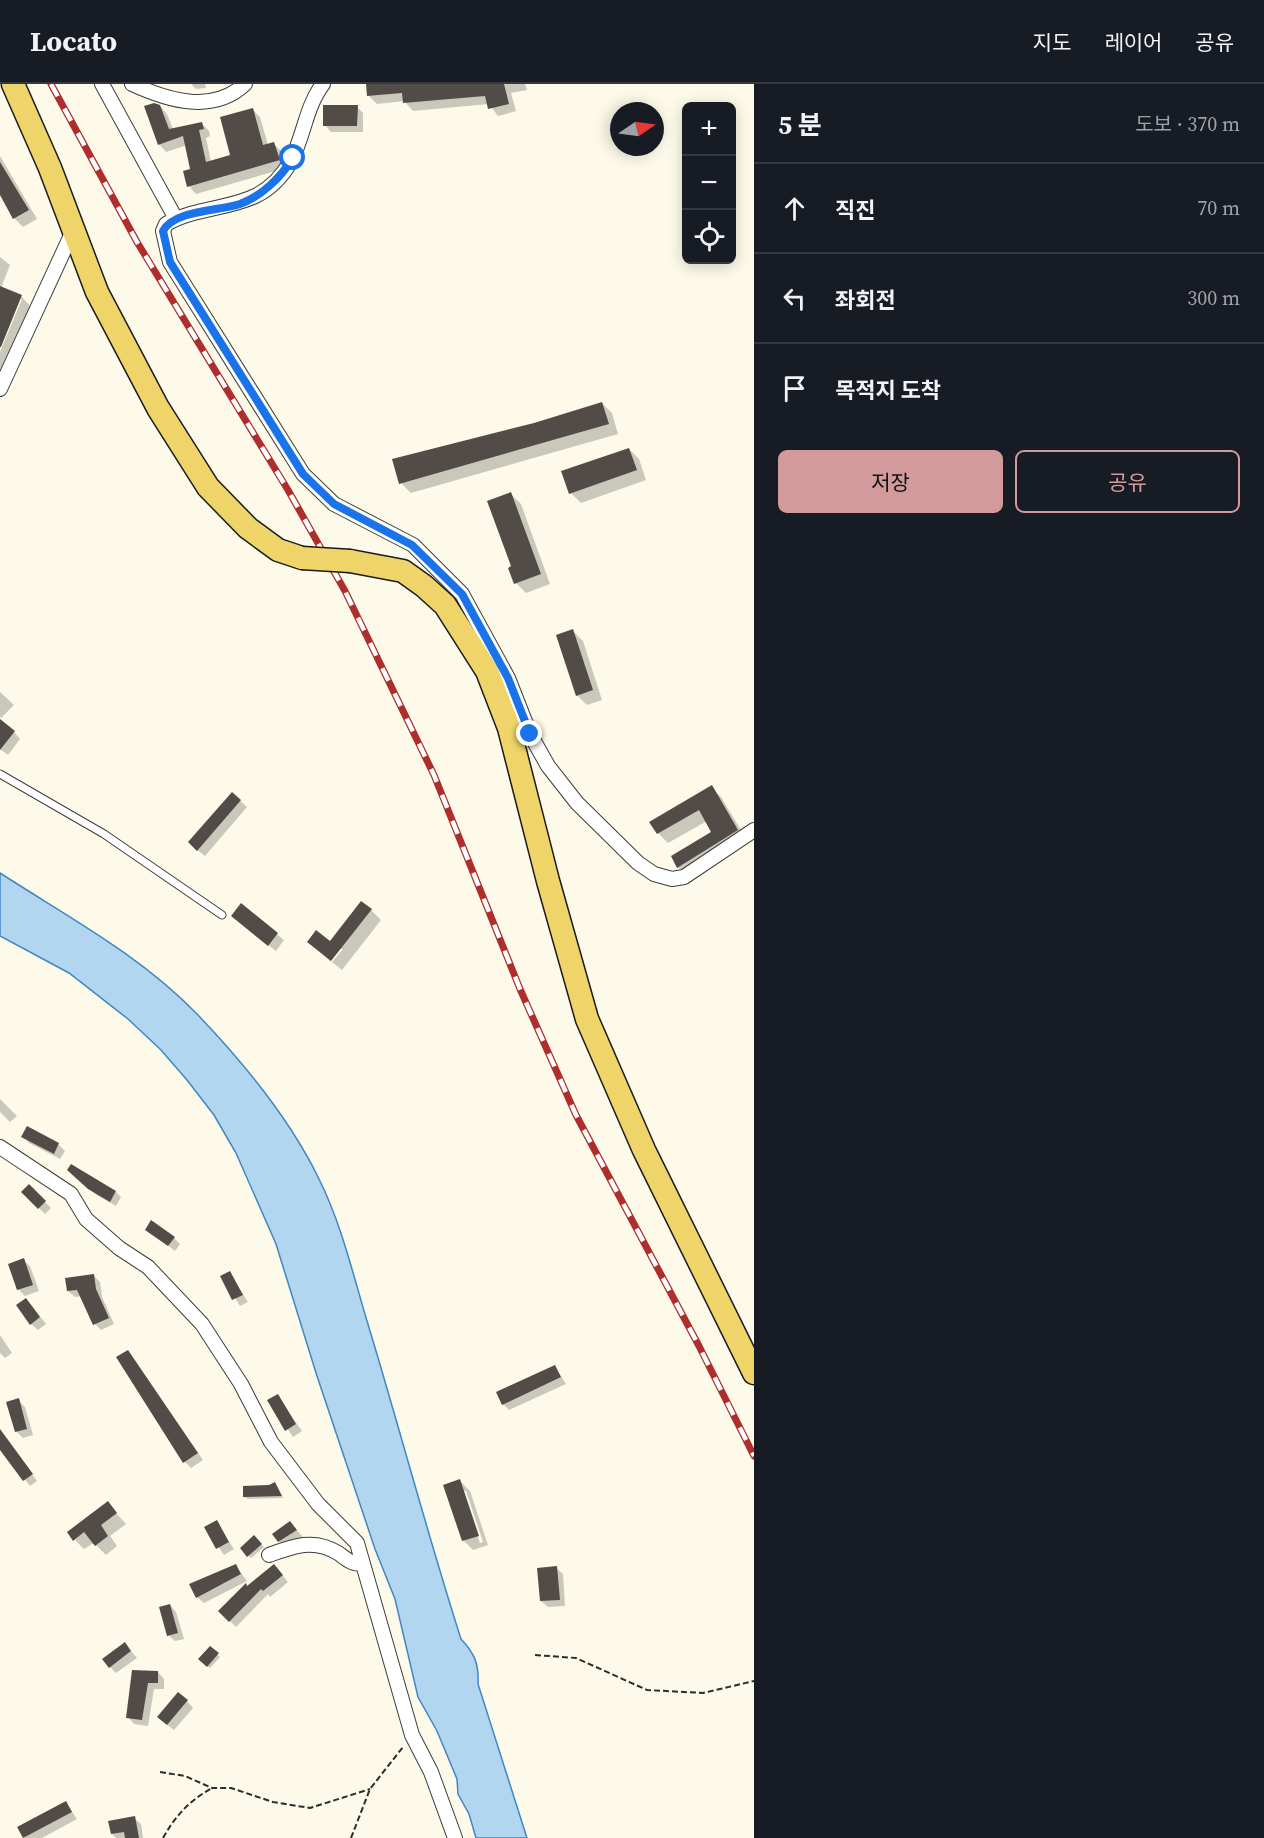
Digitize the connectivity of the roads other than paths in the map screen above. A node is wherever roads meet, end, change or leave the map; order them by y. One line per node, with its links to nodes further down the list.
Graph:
1 (13, 84): 7 (main road)
2 (102, 84): 6 (street)
3 (132, 84): 4 (street)
4 (245, 84)
5 (323, 84): 6 (street)
6 (176, 219): 9 (street)
7 (73, 231): 8 (street); 9 (main road, bridge)
8 (0, 389)
9 (453, 600): 11 (street); 14 (main road)
10 (0, 774): 12 (lane)
11 (754, 830)
12 (222, 915)
13 (0, 1147): 16 (street)
14 (754, 1373)
15 (269, 1555): 16 (street)
16 (363, 1564): 17 (street)
17 (455, 1838)

